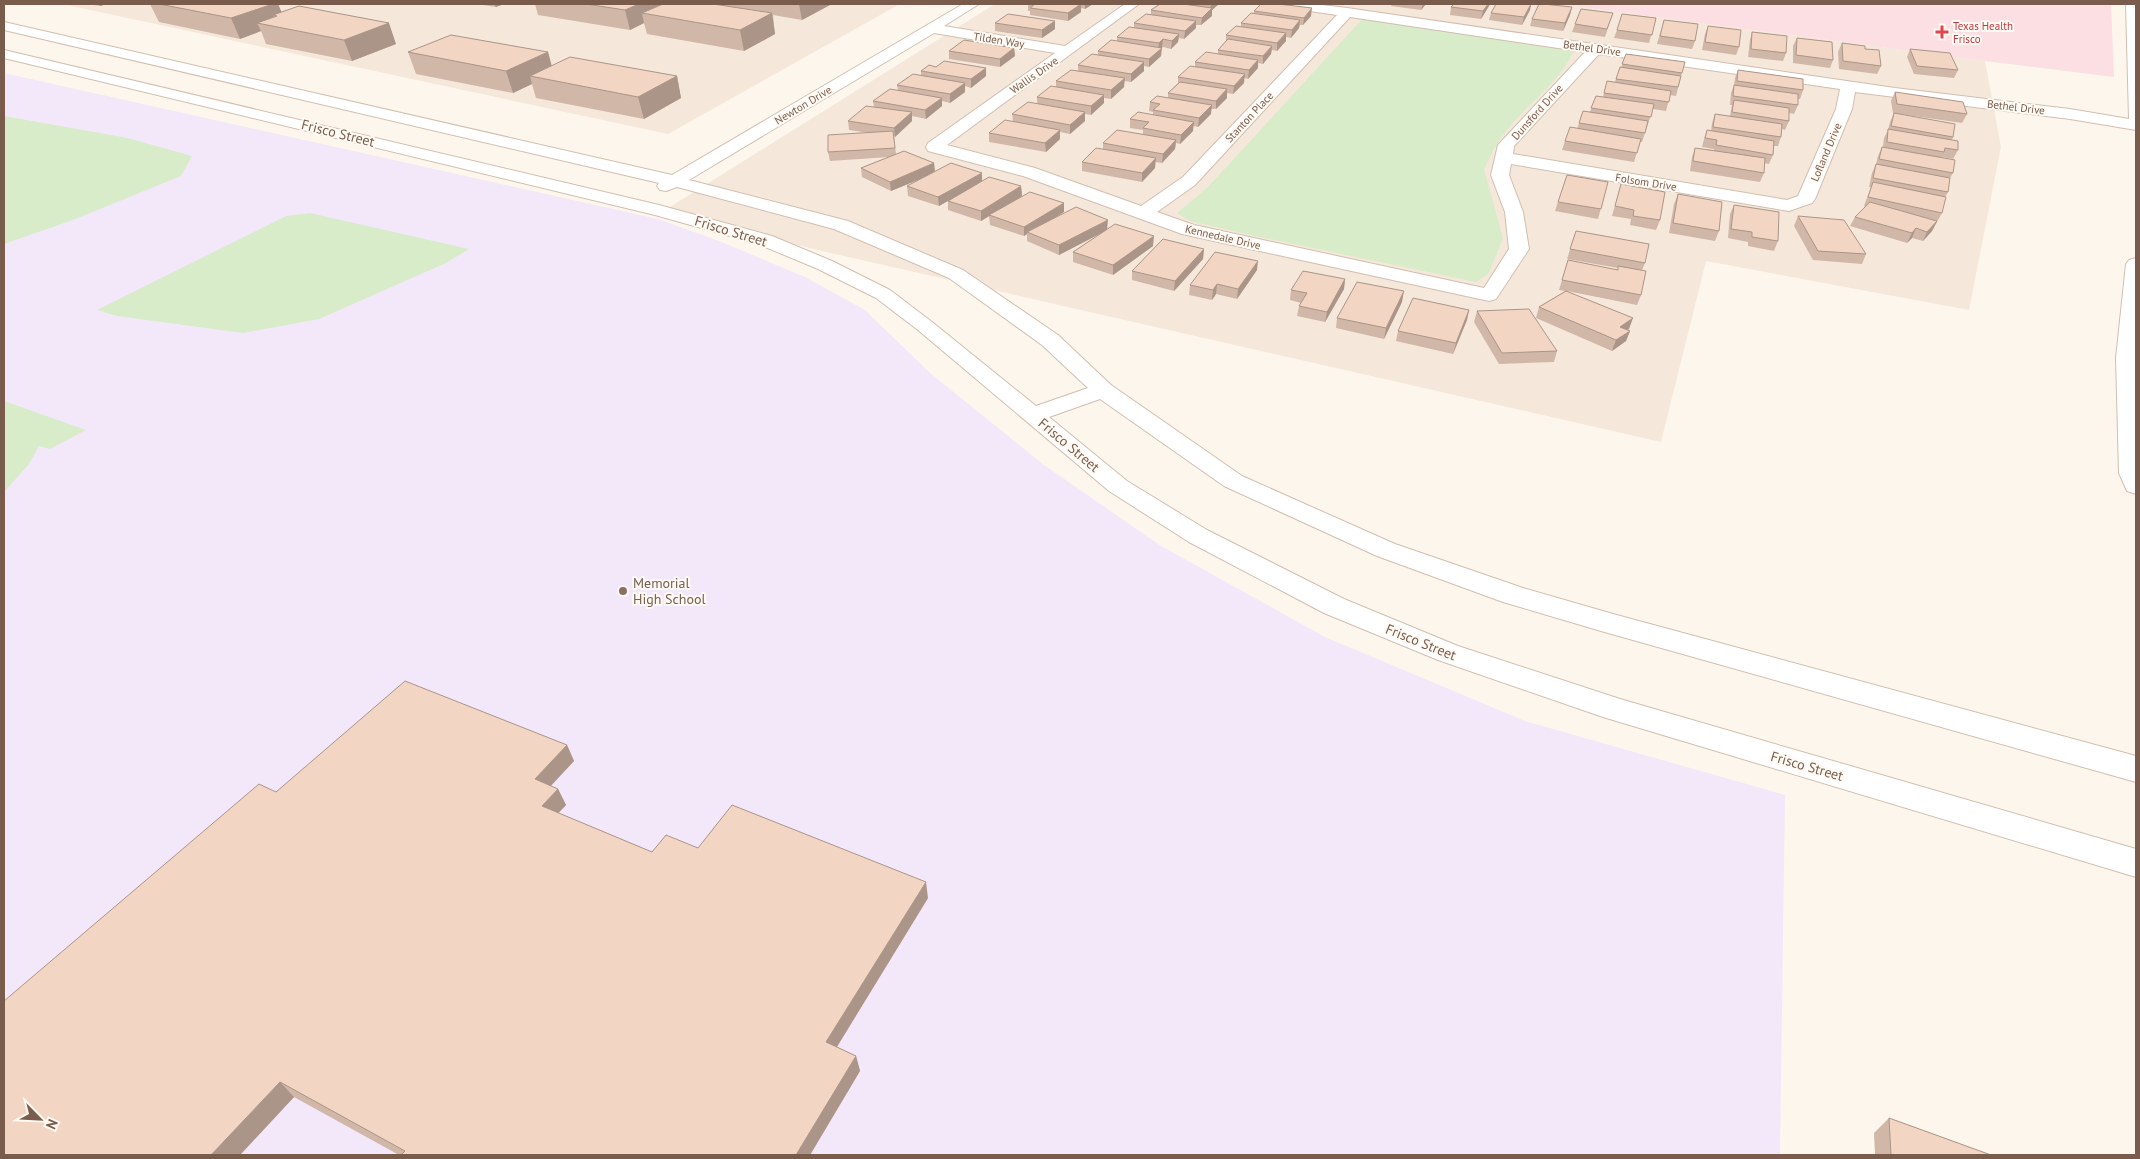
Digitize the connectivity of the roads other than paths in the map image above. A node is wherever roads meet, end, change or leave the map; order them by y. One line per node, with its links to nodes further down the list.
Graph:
1 (972, 4): 7 (street, Newton Drive)
2 (1134, 4): 9 (street, Wallis Drive)
3 (1290, 4): 5 (street, Bethel Drive)
4 (2133, 4): 14 (street)
5 (1347, 12): 8 (street, Bethel Drive); 23 (street, Stanton Place)
6 (4, 26): 13 (street, Frisco Street)
7 (930, 28): 9 (street, Tilden Way); 20 (street, Newton Drive)
8 (1596, 49): 11 (street, Bethel Drive); 19 (street, Dunsford Drive)
9 (1068, 51): 18 (street, Wallis Drive)
10 (4, 54): 15 (street, Frisco Street)
11 (1848, 86): 12 (street, Bethel Drive); 22 (street, Lofland Drive)
12 (1895, 93): 14 (street, Bethel Drive); 17 (street, Bethel Drive)
13 (312, 98): 15 (street); 20 (street, Frisco Street)
14 (2136, 112): 16 (street)
15 (269, 116): 21 (street, Frisco Street)
16 (2136, 117)
17 (2136, 124)
18 (934, 147): 23 (street, Kennedale Drive)
19 (1504, 158): 22 (street, Folsom Drive); 25 (street, Dunsford Drive)
20 (674, 181): 21 (street, Newton Drive); 26 (street, Frisco Street)
21 (634, 204): 27 (street, Frisco Street)
22 (1789, 206)
23 (1143, 213): 25 (street, Kennedale Drive)
24 (2136, 264): 28 (street)
25 (1489, 295)
26 (1103, 390): 27 (street); 29 (street, Frisco Street)
27 (1032, 415): 30 (street, Frisco Street)
28 (2136, 486)
29 (2136, 768)
30 (2136, 862)

